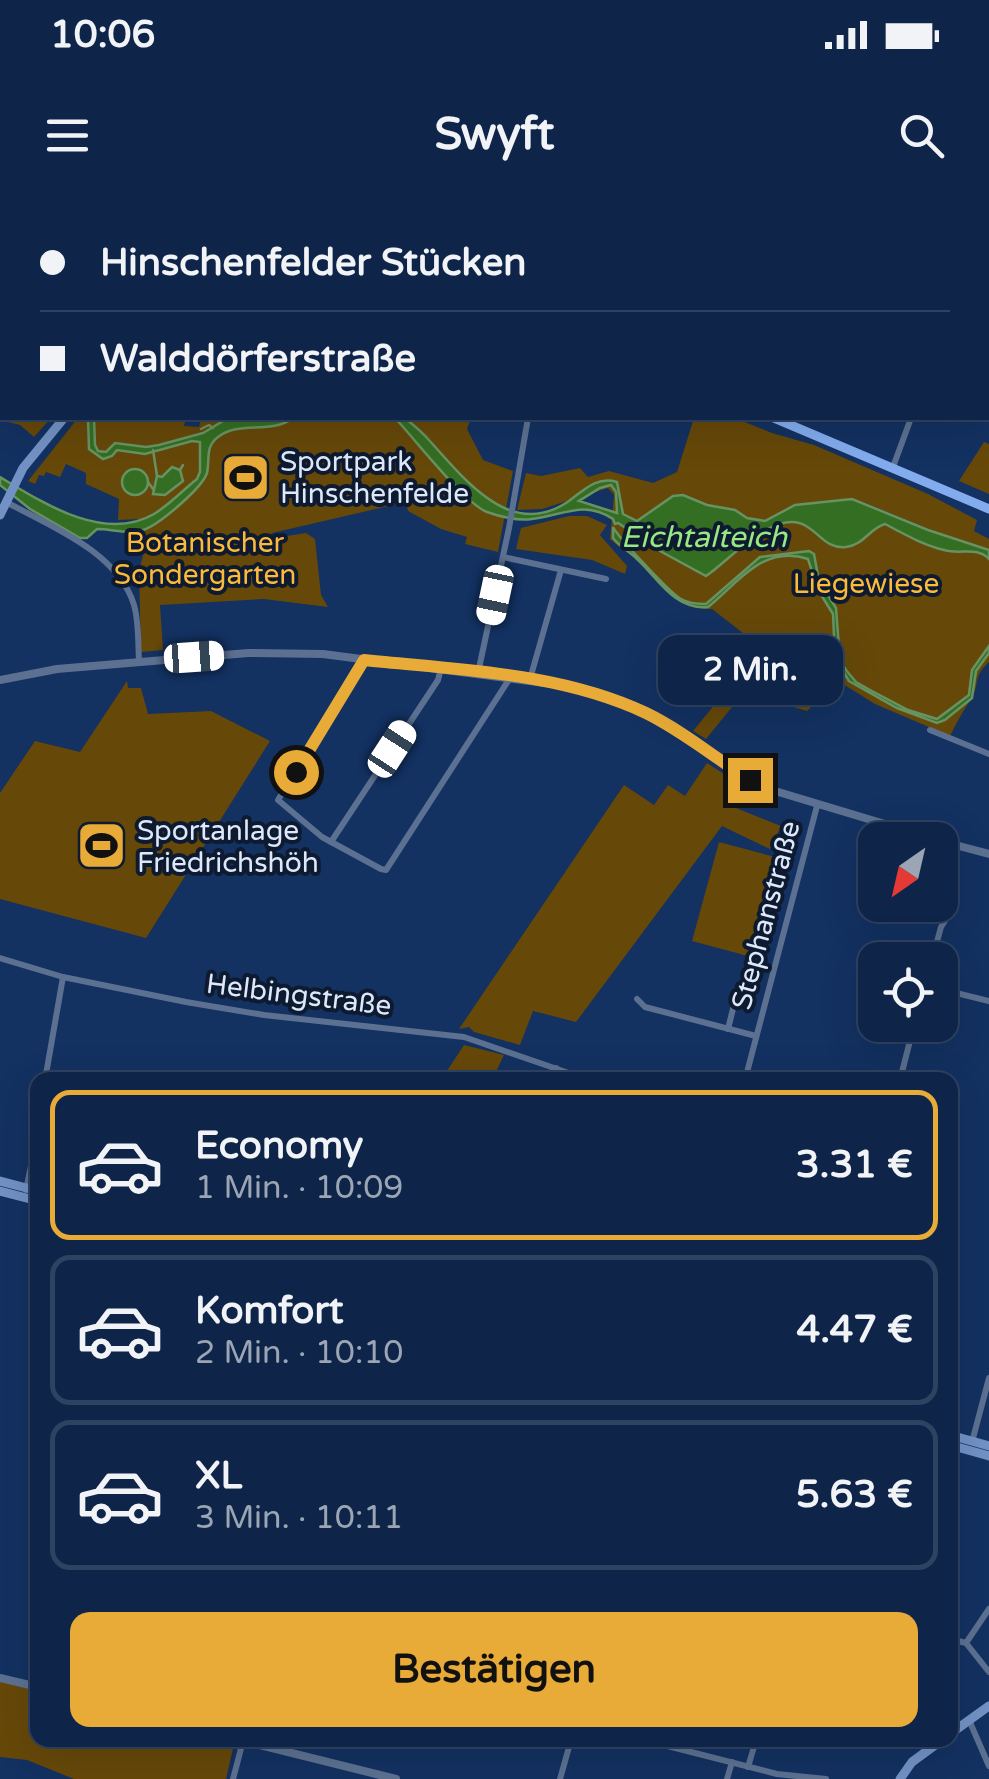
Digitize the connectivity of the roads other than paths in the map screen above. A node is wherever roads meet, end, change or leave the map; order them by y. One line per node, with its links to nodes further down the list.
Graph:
1 (62, 420): 6 (main road)
2 (528, 420): 9 (street)
3 (779, 420): 5 (main road)
4 (910, 420): 5 (street)
5 (894, 466): 7 (main road)
6 (10, 493): 8 (main road); 13 (street)
7 (989, 509)
8 (0, 516)
9 (503, 558): 10 (street); 15 (street)
10 (560, 570): 11 (street); 17 (street)
11 (606, 580)
12 (364, 660): 13 (street); 14 (street); 23 (street)
13 (139, 661): 18 (street)
14 (441, 668): 15 (street); 23 (street)
15 (478, 673): 16 (street)
16 (510, 677): 17 (street); 23 (street)
17 (530, 680): 21 (street)
18 (2, 681)
19 (930, 730): 20 (street)
20 (989, 754)
21 (817, 806): 22 (street); 33 (street, Stephanstraße)
22 (874, 822)
23 (332, 842)
24 (958, 845): 25 (street)
25 (989, 853)
26 (0, 958): 27 (street, Helbingstraße)
27 (63, 977): 35 (street, Helbingstraße); 36 (street)
28 (737, 993): 32 (street, Stephanstraße)
29 (958, 993): 31 (street)
30 (636, 999): 32 (street, Stephanstraße)
31 (989, 1000)
32 (728, 1029): 33 (street, Stephanstraße)
33 (756, 1036): 39 (street, Stephanstraße)
34 (910, 1042): 40 (street)
35 (556, 1068): 37 (street); 38 (street, Helbingstraße)
36 (46, 1072)
37 (555, 1072)
38 (567, 1072)
39 (747, 1072)
40 (902, 1072)
41 (0, 1181): 43 (main road)
42 (0, 1191): 43 (main road)
43 (30, 1192)
44 (989, 1378): 46 (street)
45 (958, 1437): 46 (main road)
46 (973, 1442): 47 (main road); 49 (street)
47 (989, 1446)
48 (958, 1448): 49 (main road)
49 (964, 1449): 50 (main road)
50 (989, 1456)
51 (989, 1608): 53 (street)
52 (958, 1641): 53 (street)
53 (966, 1642): 54 (street)
54 (989, 1672)
55 (0, 1678): 56 (street)
56 (30, 1686)
57 (989, 1706): 58 (main road)
58 (969, 1720): 59 (main road); 68 (street)
59 (958, 1728)
60 (240, 1747): 69 (street)
61 (269, 1747): 70 (street)
62 (569, 1747): 71 (street)
63 (678, 1747): 66 (street)
64 (754, 1747): 67 (street)
65 (932, 1747): 74 (main road)
66 (732, 1762): 67 (street); 72 (street)
67 (748, 1766): 73 (street)
68 (989, 1766)
69 (233, 1779)
70 (396, 1779)
71 (560, 1779)
72 (728, 1779)
73 (826, 1779)
74 (900, 1779)

